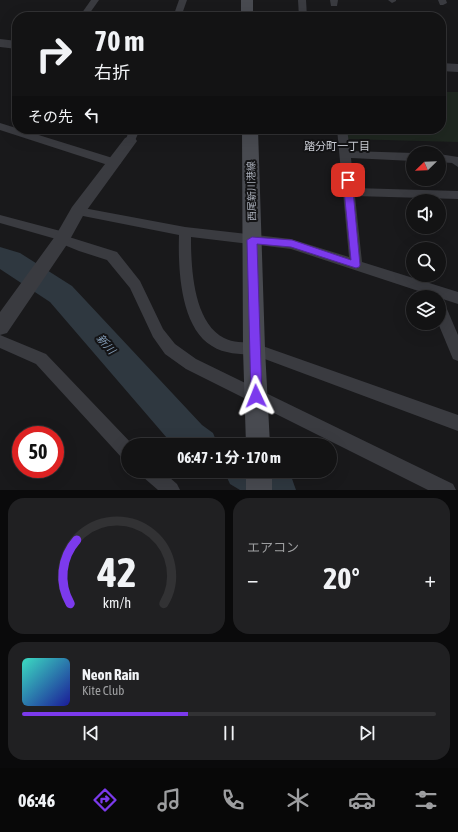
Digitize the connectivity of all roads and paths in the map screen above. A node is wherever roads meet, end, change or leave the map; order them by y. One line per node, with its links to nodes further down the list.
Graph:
1 (94, 0): 5 (street)
2 (183, 0): 6 (street)
3 (246, 0): 7 (main road)
4 (302, 0): 8 (street)
5 (86, 12)
6 (178, 12)
7 (247, 12)
8 (302, 12)
9 (0, 43): 10 (street)
10 (12, 44)
11 (446, 67): 12 (street)
12 (458, 68)
13 (0, 126): 14 (street)
14 (12, 130)
15 (25, 134): 22 (street)
16 (250, 134): 30 (main road, 西尾新川港線)
17 (343, 134): 19 (street)
18 (132, 135): 22 (street)
19 (345, 154): 20 (street); 24 (street)
20 (406, 157)
21 (446, 159): 23 (street)
22 (115, 163): 26 (street)
23 (458, 163)
24 (349, 192): 25 (street); 31 (street)
25 (458, 195)
26 (78, 211): 28 (street); 29 (street)
27 (0, 219): 29 (street)
28 (186, 232): 30 (street); 38 (street)
29 (62, 237): 35 (street); 40 (street)
30 (252, 240): 31 (street); 38 (main road, 西尾新川港線)
31 (356, 265): 32 (street)
32 (426, 290)
33 (446, 296): 34 (street)
34 (458, 298)
35 (3, 318)
36 (446, 324): 39 (street)
37 (0, 341): 43 (street)
38 (254, 349): 40 (main road, 西尾新川港線); 41 (street)
39 (458, 354)
40 (256, 396): 42 (main road, 西尾新川港線); 48 (street)
41 (458, 423)
42 (258, 438)
43 (121, 445)
44 (157, 478): 46 (street)
45 (259, 478): 47 (main road)
46 (171, 490)
47 (259, 490)
48 (447, 490)

